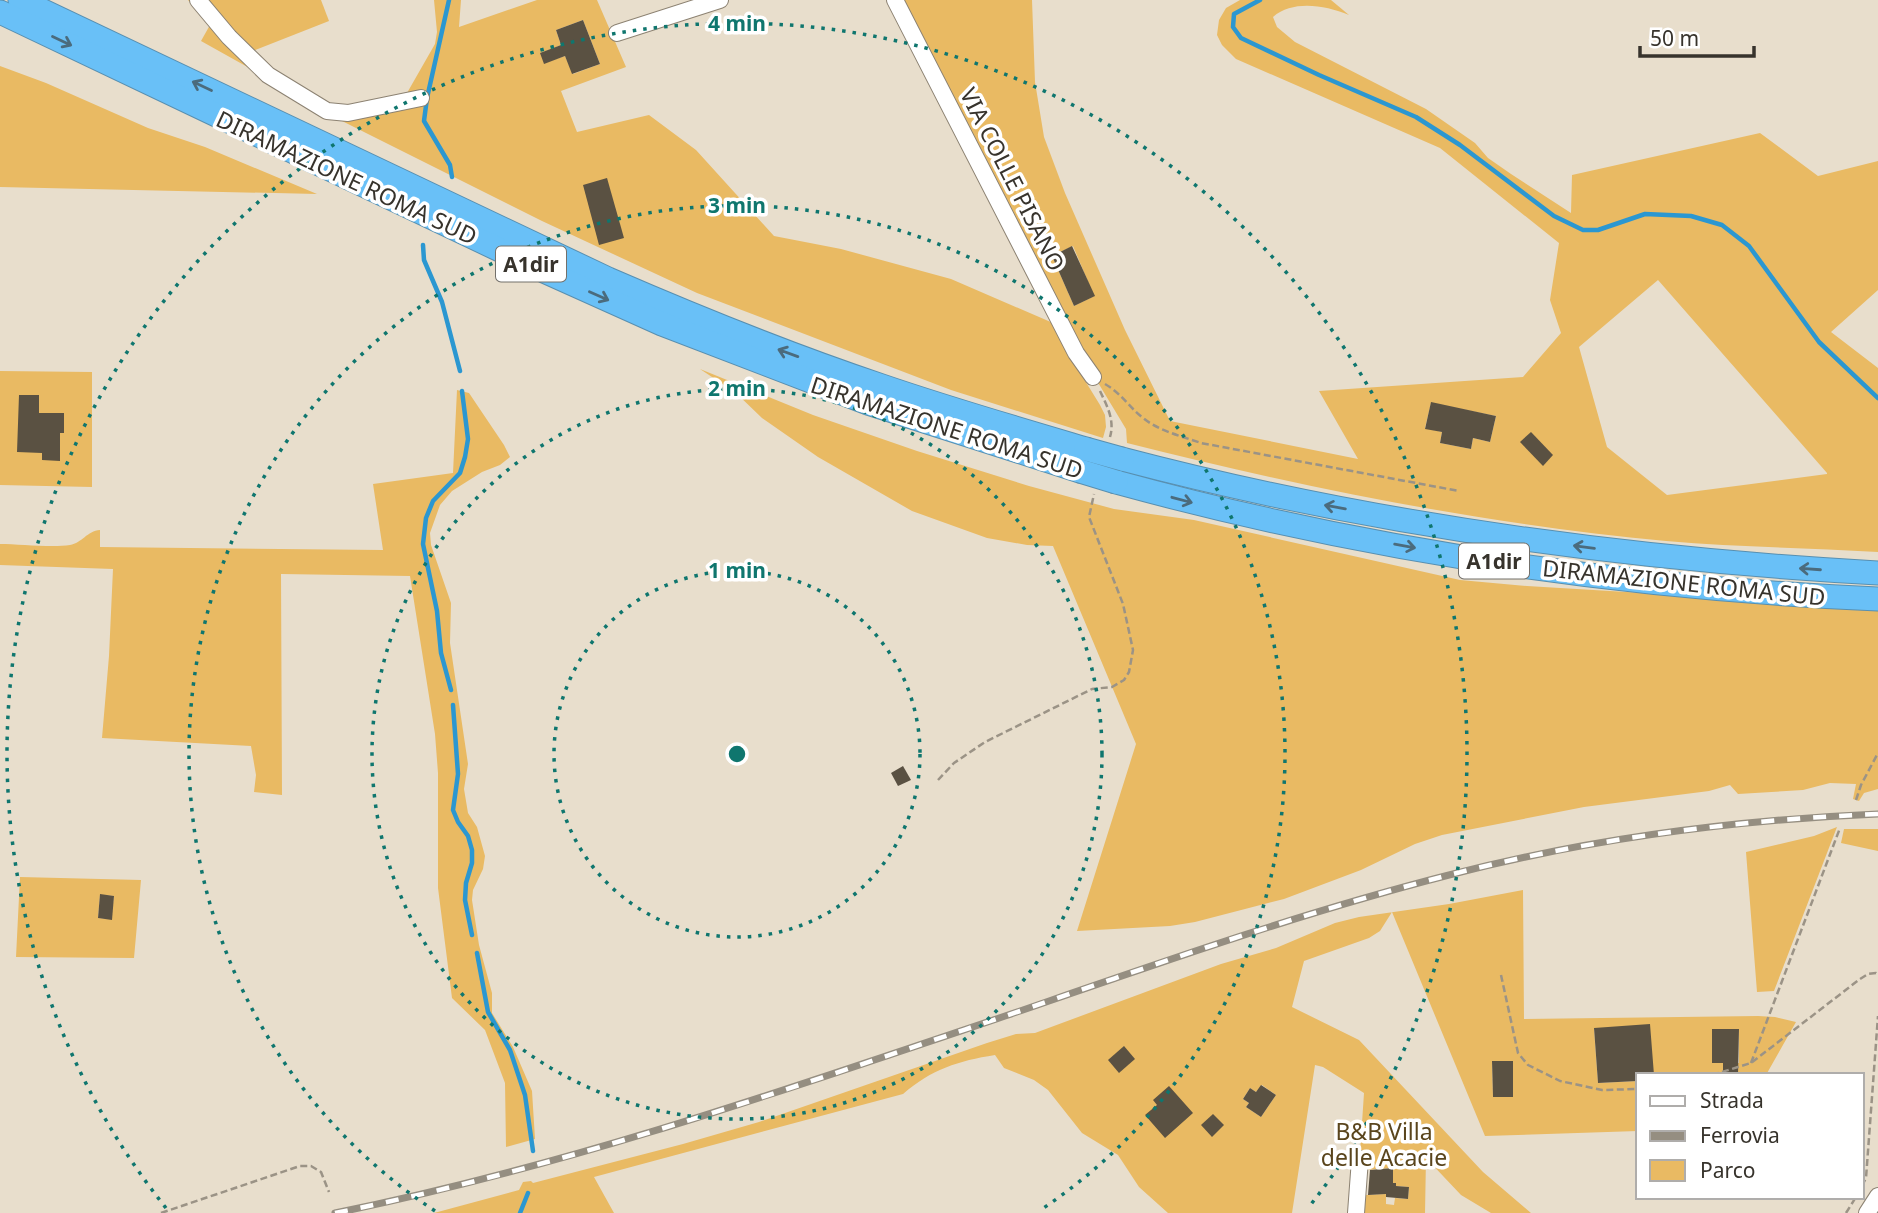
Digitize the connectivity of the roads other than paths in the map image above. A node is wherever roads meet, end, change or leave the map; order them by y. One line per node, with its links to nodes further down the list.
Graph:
1 (20, 0): 9 (highway, DIRAMAZIONE ROMA SUD / A1dir, one-way to 1)
2 (198, 0): 7 (street)
3 (720, 0): 6 (street)
4 (895, 0): 8 (street, VIA COLLE PISANO)
5 (0, 12): 9 (highway, DIRAMAZIONE ROMA SUD / A1dir, one-way to 9)
6 (617, 33)
7 (421, 98)
8 (1093, 377)
9 (1083, 460): 10 (highway, DIRAMAZIONE ROMA SUD / A1dir, one-way to 9, bridge); 11 (highway, DIRAMAZIONE ROMA SUD / A1dir, one-way to 11, bridge)
10 (1878, 573)
11 (1878, 599)
12 (1360, 1159): 14 (street)
13 (1878, 1196): 15 (street)
14 (1356, 1213)
15 (1867, 1213)

